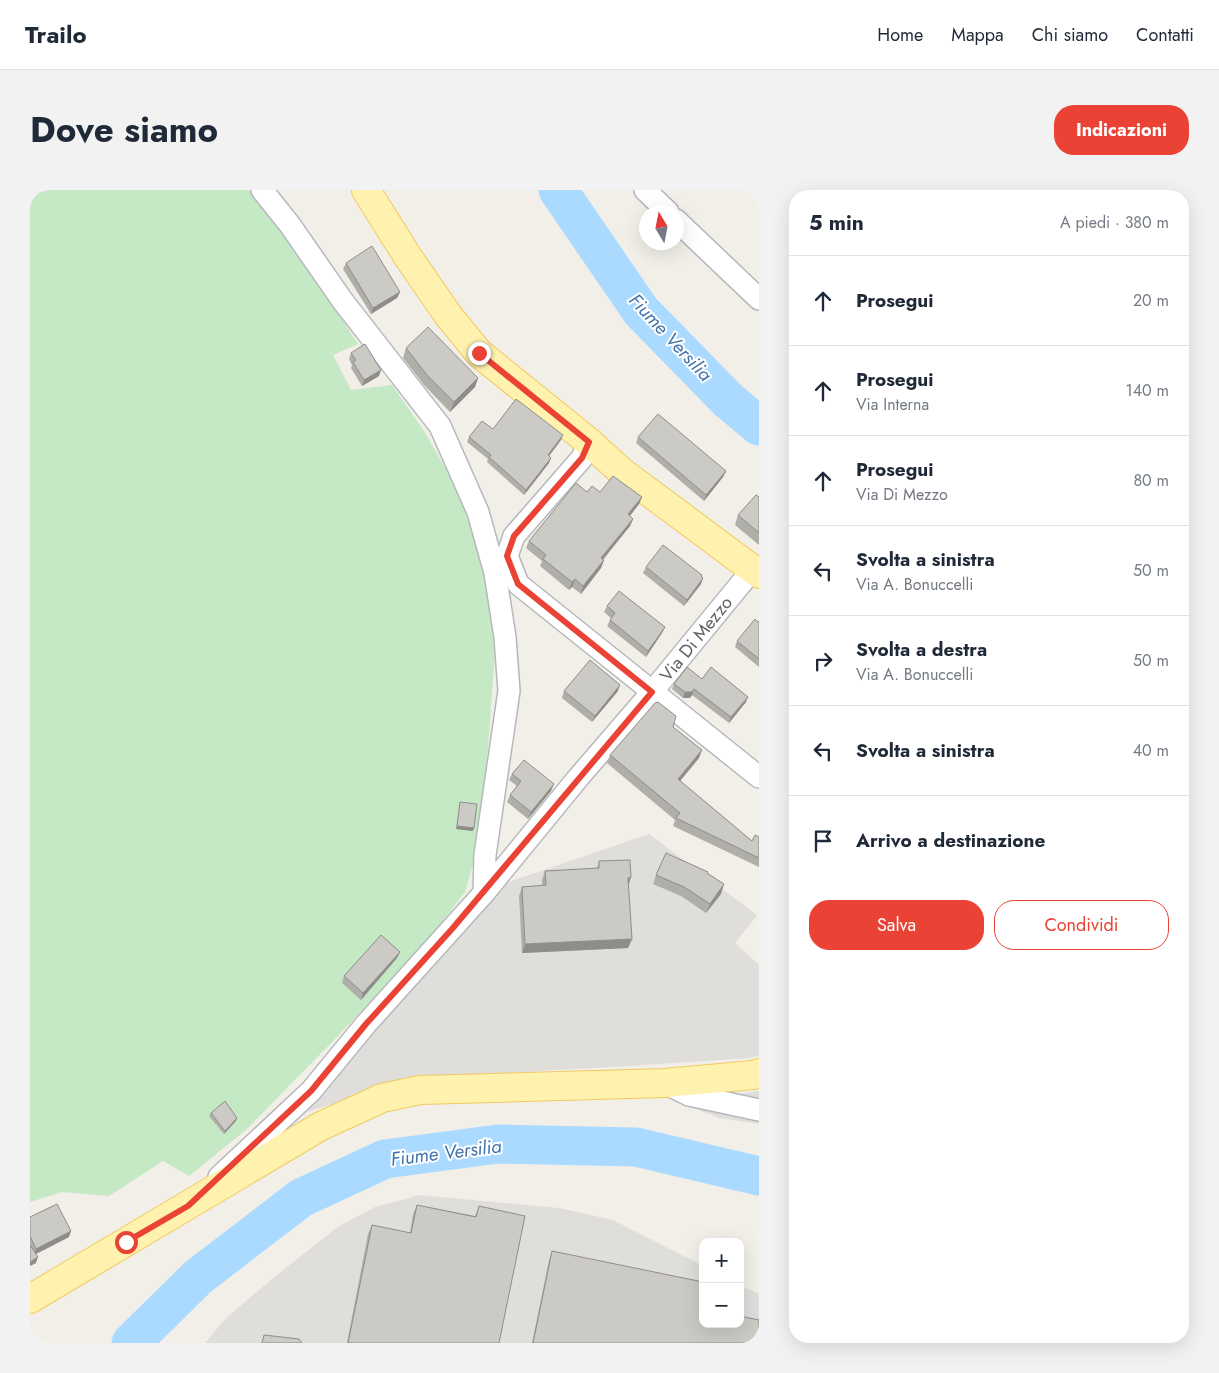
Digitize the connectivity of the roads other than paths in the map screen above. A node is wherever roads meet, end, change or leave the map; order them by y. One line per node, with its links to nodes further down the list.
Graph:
1 (262, 190): 11 (street)
2 (366, 190): 7 (main road)
3 (645, 190): 4 (street)
4 (661, 205)
5 (684, 228): 6 (street)
6 (759, 299)
7 (589, 442): 8 (main road); 9 (street)
8 (756, 571): 9 (street, Via Di Mezzo)
9 (652, 692): 10 (street); 11 (street, Via Di Mezzo)
10 (759, 777)
11 (484, 893): 15 (street, Via Di Mezzo)
12 (759, 1073): 13 (main road)
13 (665, 1083): 14 (street); 15 (main road)
14 (759, 1110)
15 (188, 1206): 16 (main road)
16 (30, 1299)

